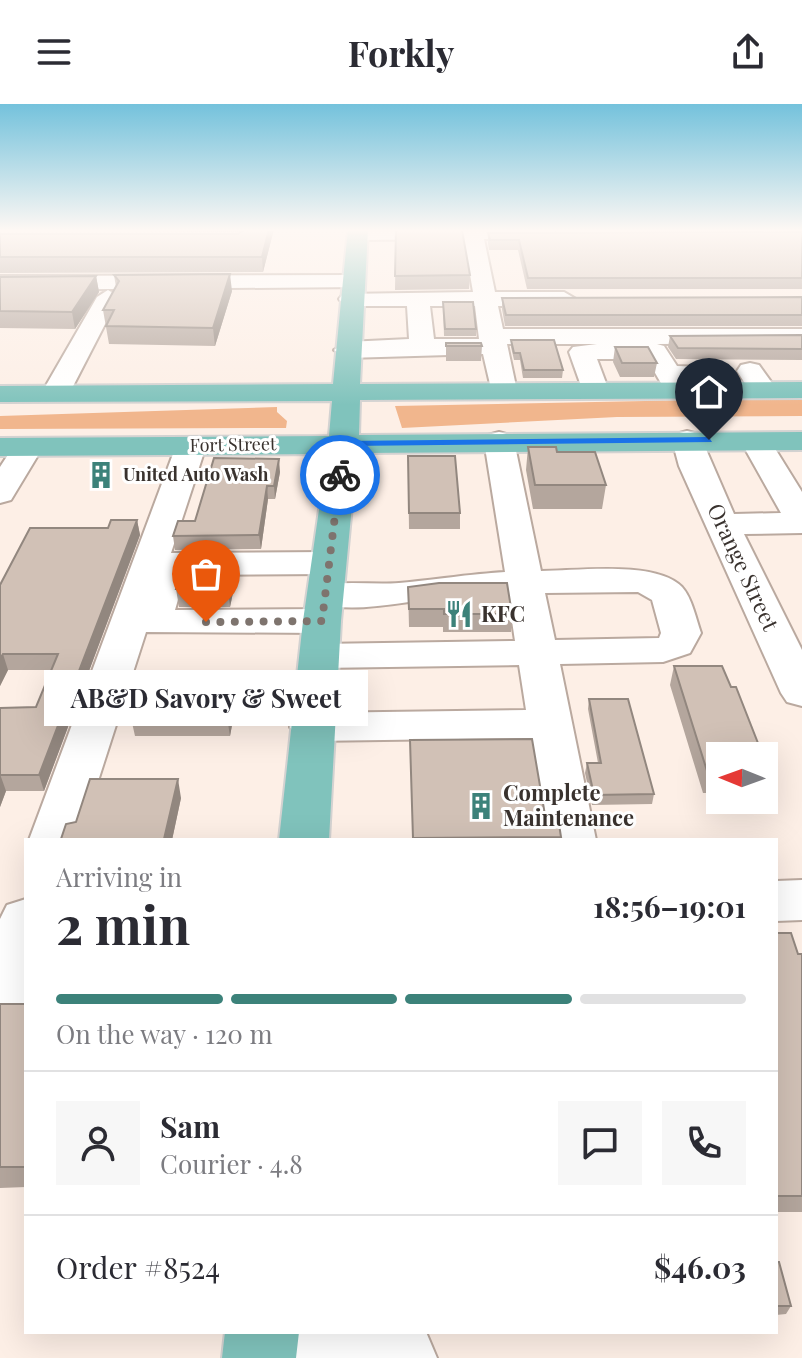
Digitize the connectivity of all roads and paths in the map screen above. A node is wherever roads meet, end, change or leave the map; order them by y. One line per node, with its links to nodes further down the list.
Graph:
1 (196, 288): 13 (street)
2 (206, 288): 13 (street)
3 (237, 288): 4 (street)
4 (332, 288)
5 (352, 288): 16 (main road)
6 (360, 288): 11 (street)
7 (450, 288): 11 (street)
8 (478, 288): 17 (street)
9 (530, 288): 12 (street)
10 (0, 298): 13 (street)
11 (418, 299): 15 (street)
12 (595, 299)
13 (107, 300): 23 (street)
14 (802, 336): 17 (street)
15 (412, 348): 16 (street); 17 (street)
16 (347, 350): 25 (main road)
17 (495, 361): 21 (main road); 25 (main road)
18 (719, 374): 19 (street)
19 (675, 382): 20 (main road); 21 (main road); 21 (street)
20 (802, 390)
21 (595, 391)
22 (0, 394): 23 (main road)
23 (55, 394): 24 (main road)
24 (220, 394): 25 (main road); 26 (main road)
25 (348, 394): 30 (main road)
26 (0, 409)
27 (687, 440): 28 (main road, Fort Street); 33 (main road, Fort Street); 36 (street, Orange Street)
28 (499, 441): 30 (main road, Fort Street); 37 (street)
29 (802, 441): 33 (main road, Fort Street)
30 (343, 443): 31 (main road, Fort Street); 38 (main road)
31 (191, 446): 32 (main road, Fort Street); 43 (street)
32 (14, 447): 34 (street)
33 (763, 453): 35 (street)
34 (0, 493)
35 (802, 522): 36 (street)
36 (723, 524): 40 (street, Orange Street)
37 (527, 582): 38 (street); 39 (street); 39 (street)
38 (324, 609): 39 (street); 42 (main road)
39 (538, 653): 41 (street)
40 (802, 693)
41 (551, 724): 42 (street); 45 (street)
42 (312, 727): 44 (main road)
43 (55, 838)
44 (304, 838)
45 (571, 838)
46 (802, 900): 47 (street)
47 (778, 901)
48 (0, 902): 49 (street)
49 (24, 902)
50 (24, 926): 51 (street)
51 (0, 998)
52 (260, 1348): 53 (street)
53 (400, 1358)

